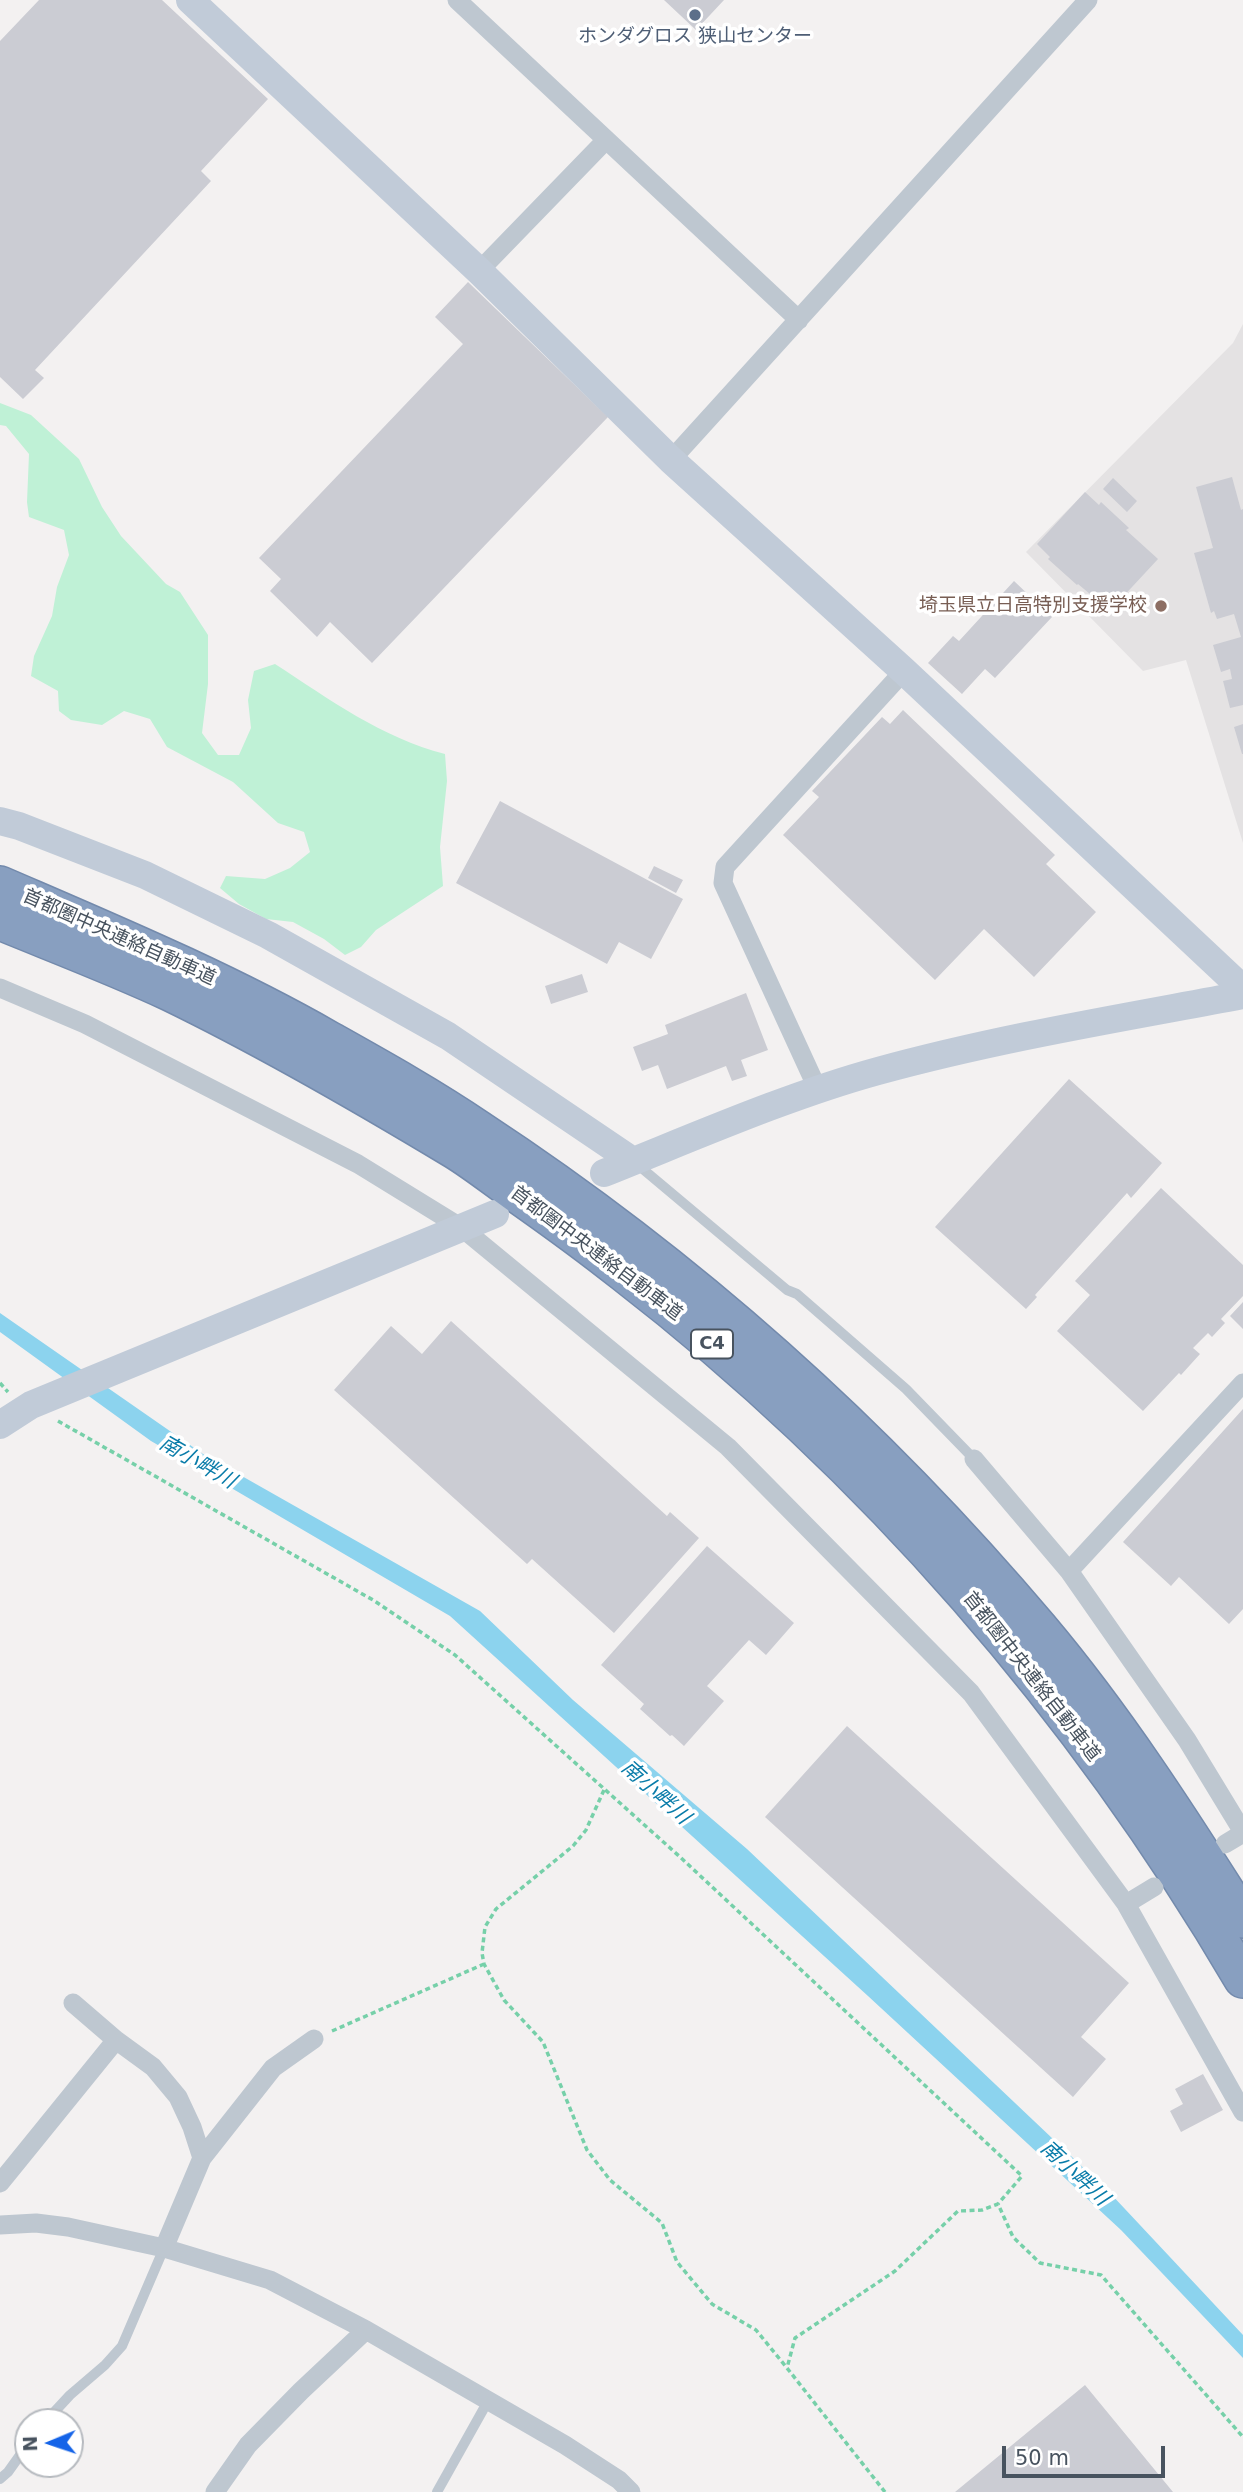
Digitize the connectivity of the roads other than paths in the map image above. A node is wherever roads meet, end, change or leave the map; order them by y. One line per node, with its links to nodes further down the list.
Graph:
1 (190, 0): 5 (street)
2 (457, 0): 4 (street)
3 (1088, 0): 6 (street)
4 (606, 140): 5 (street); 6 (street)
5 (479, 271): 7 (street)
6 (799, 320): 7 (street)
7 (671, 460): 8 (street)
8 (904, 671): 13 (street); 15 (street)
9 (0, 821): 16 (street)
10 (0, 885): 28 (highway, 首都圏中央連絡自動車道 / C4)
11 (0, 920): 29 (highway, 首都圏中央連絡自動車道 / C4)
12 (0, 988): 19 (street)
13 (1243, 989)
14 (1243, 995): 15 (street)
15 (818, 1090): 16 (street)
16 (633, 1161): 17 (street); 22 (lane)
17 (604, 1173)
18 (495, 1214): 19 (street)
19 (461, 1228): 21 (street); 27 (street)
20 (1243, 1383): 23 (street)
21 (0, 1425)
22 (974, 1459): 23 (street)
23 (1069, 1571): 24 (street)
24 (1243, 1833): 25 (street)
25 (1225, 1844)
26 (1154, 1887): 27 (street)
27 (1126, 1904): 33 (street)
28 (1243, 1919)
29 (1243, 1979)
30 (73, 2003): 32 (street)
31 (314, 2039): 34 (street)
32 (116, 2040): 34 (street); 35 (street)
33 (1243, 2112)
34 (202, 2158): 37 (street)
35 (0, 2183)
36 (0, 2225): 37 (street)
37 (164, 2248): 38 (street); 40 (lane)
38 (366, 2330): 39 (street); 43 (street)
39 (488, 2401): 44 (lane); 45 (street)
40 (57, 2408)
41 (14, 2464): 42 (lane)
42 (0, 2479)
43 (215, 2492)
44 (436, 2492)
45 (631, 2492)

